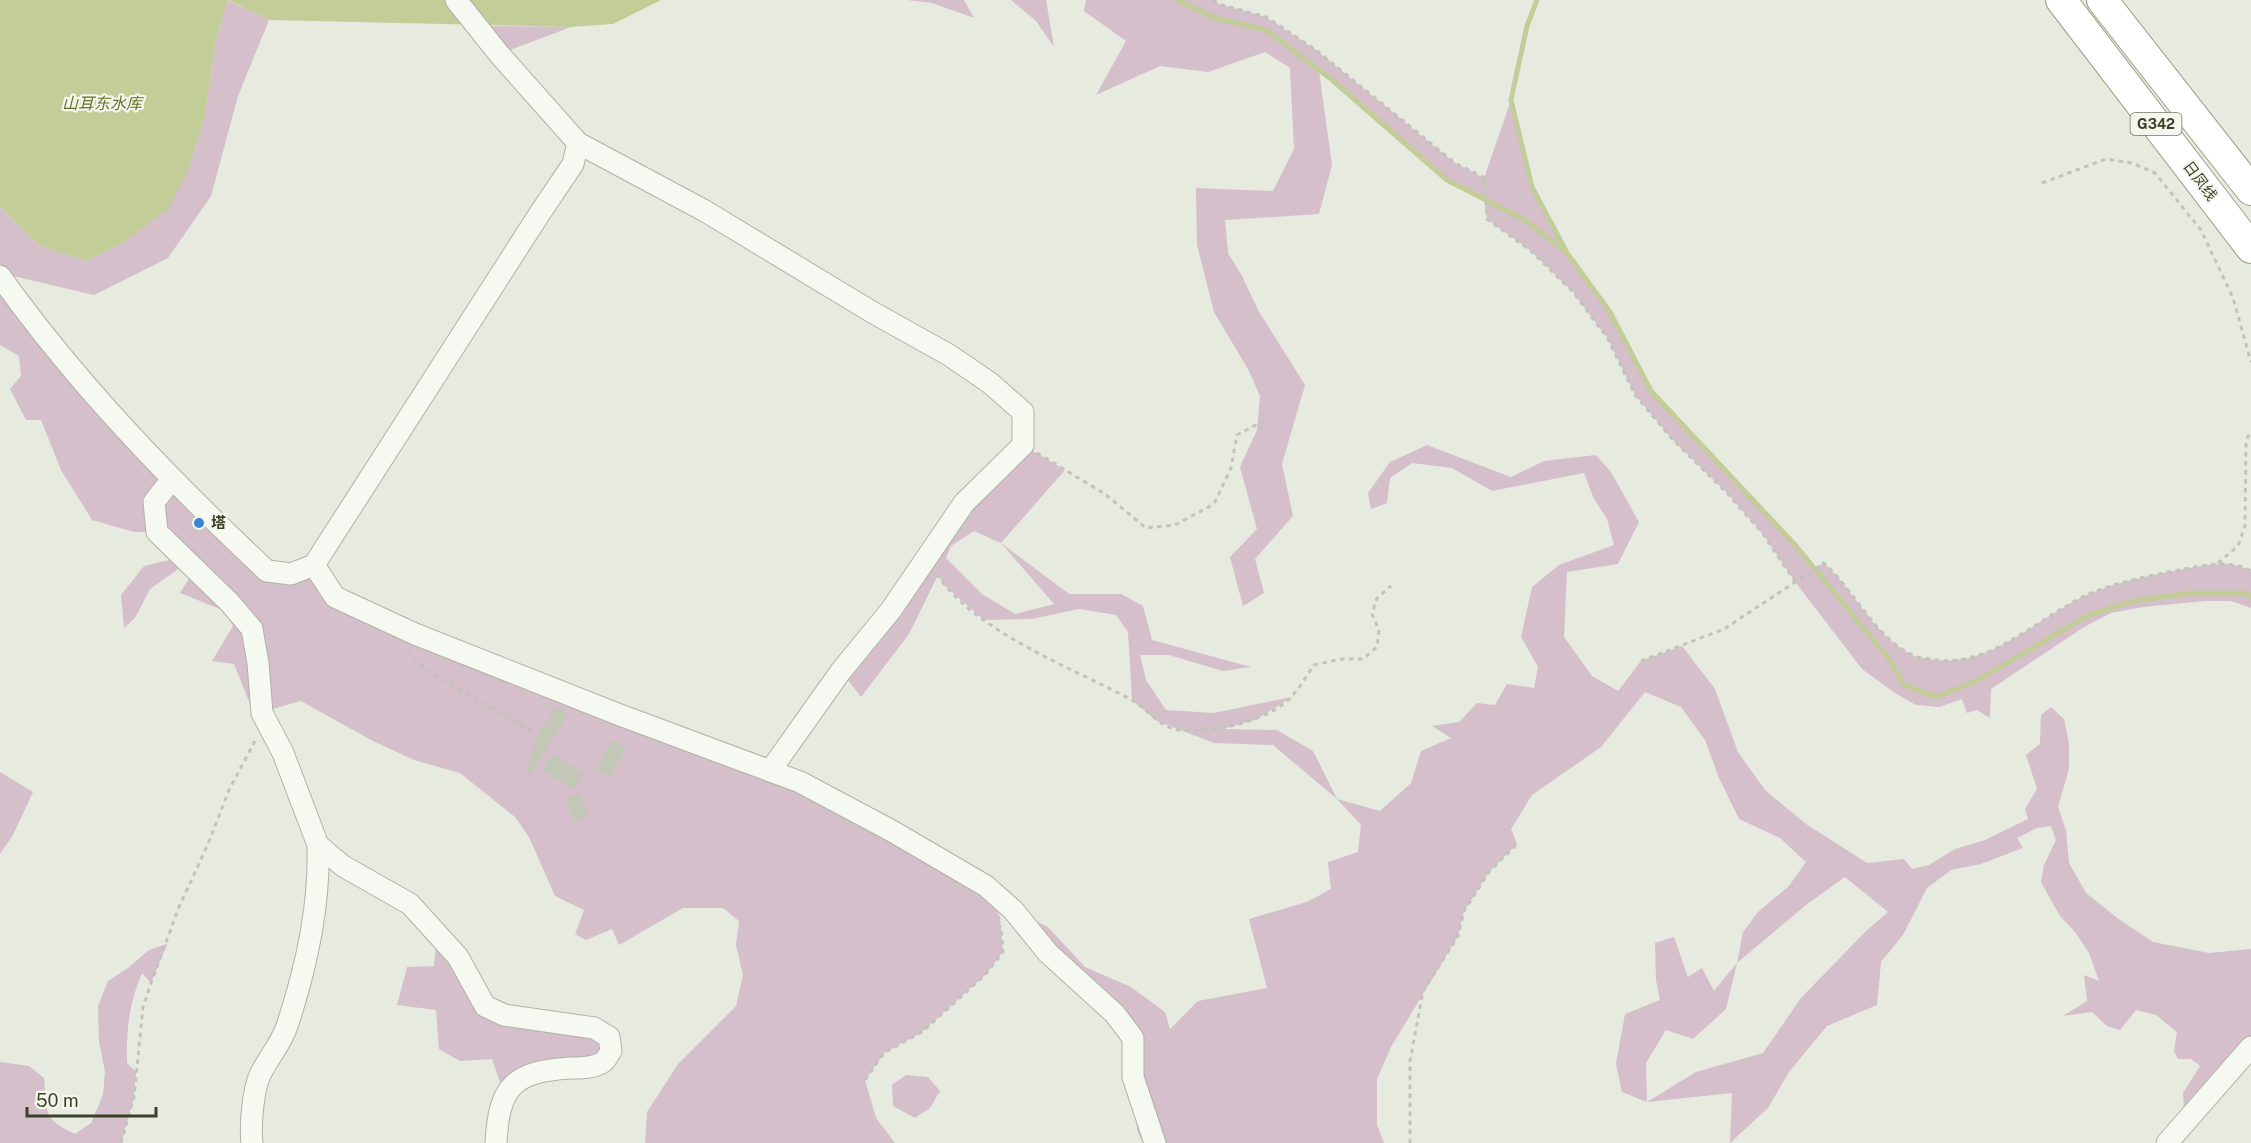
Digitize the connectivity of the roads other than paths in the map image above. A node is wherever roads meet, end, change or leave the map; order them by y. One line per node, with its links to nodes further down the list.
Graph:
1 (456, 0): 4 (street)
2 (2061, 0): 6 (highway, 日凤线 / G342)
3 (2102, 0): 5 (highway)
4 (578, 143): 9 (street); 10 (street)
5 (2251, 190)
6 (2251, 248)
7 (0, 276): 8 (street)
8 (172, 479): 9 (street); 11 (street)
9 (314, 565): 10 (street)
10 (771, 771): 15 (street)
11 (318, 845): 13 (street); 14 (street)
12 (2251, 1047): 16 (street)
13 (252, 1143)
14 (496, 1143)
15 (1155, 1143)
16 (2167, 1143)

